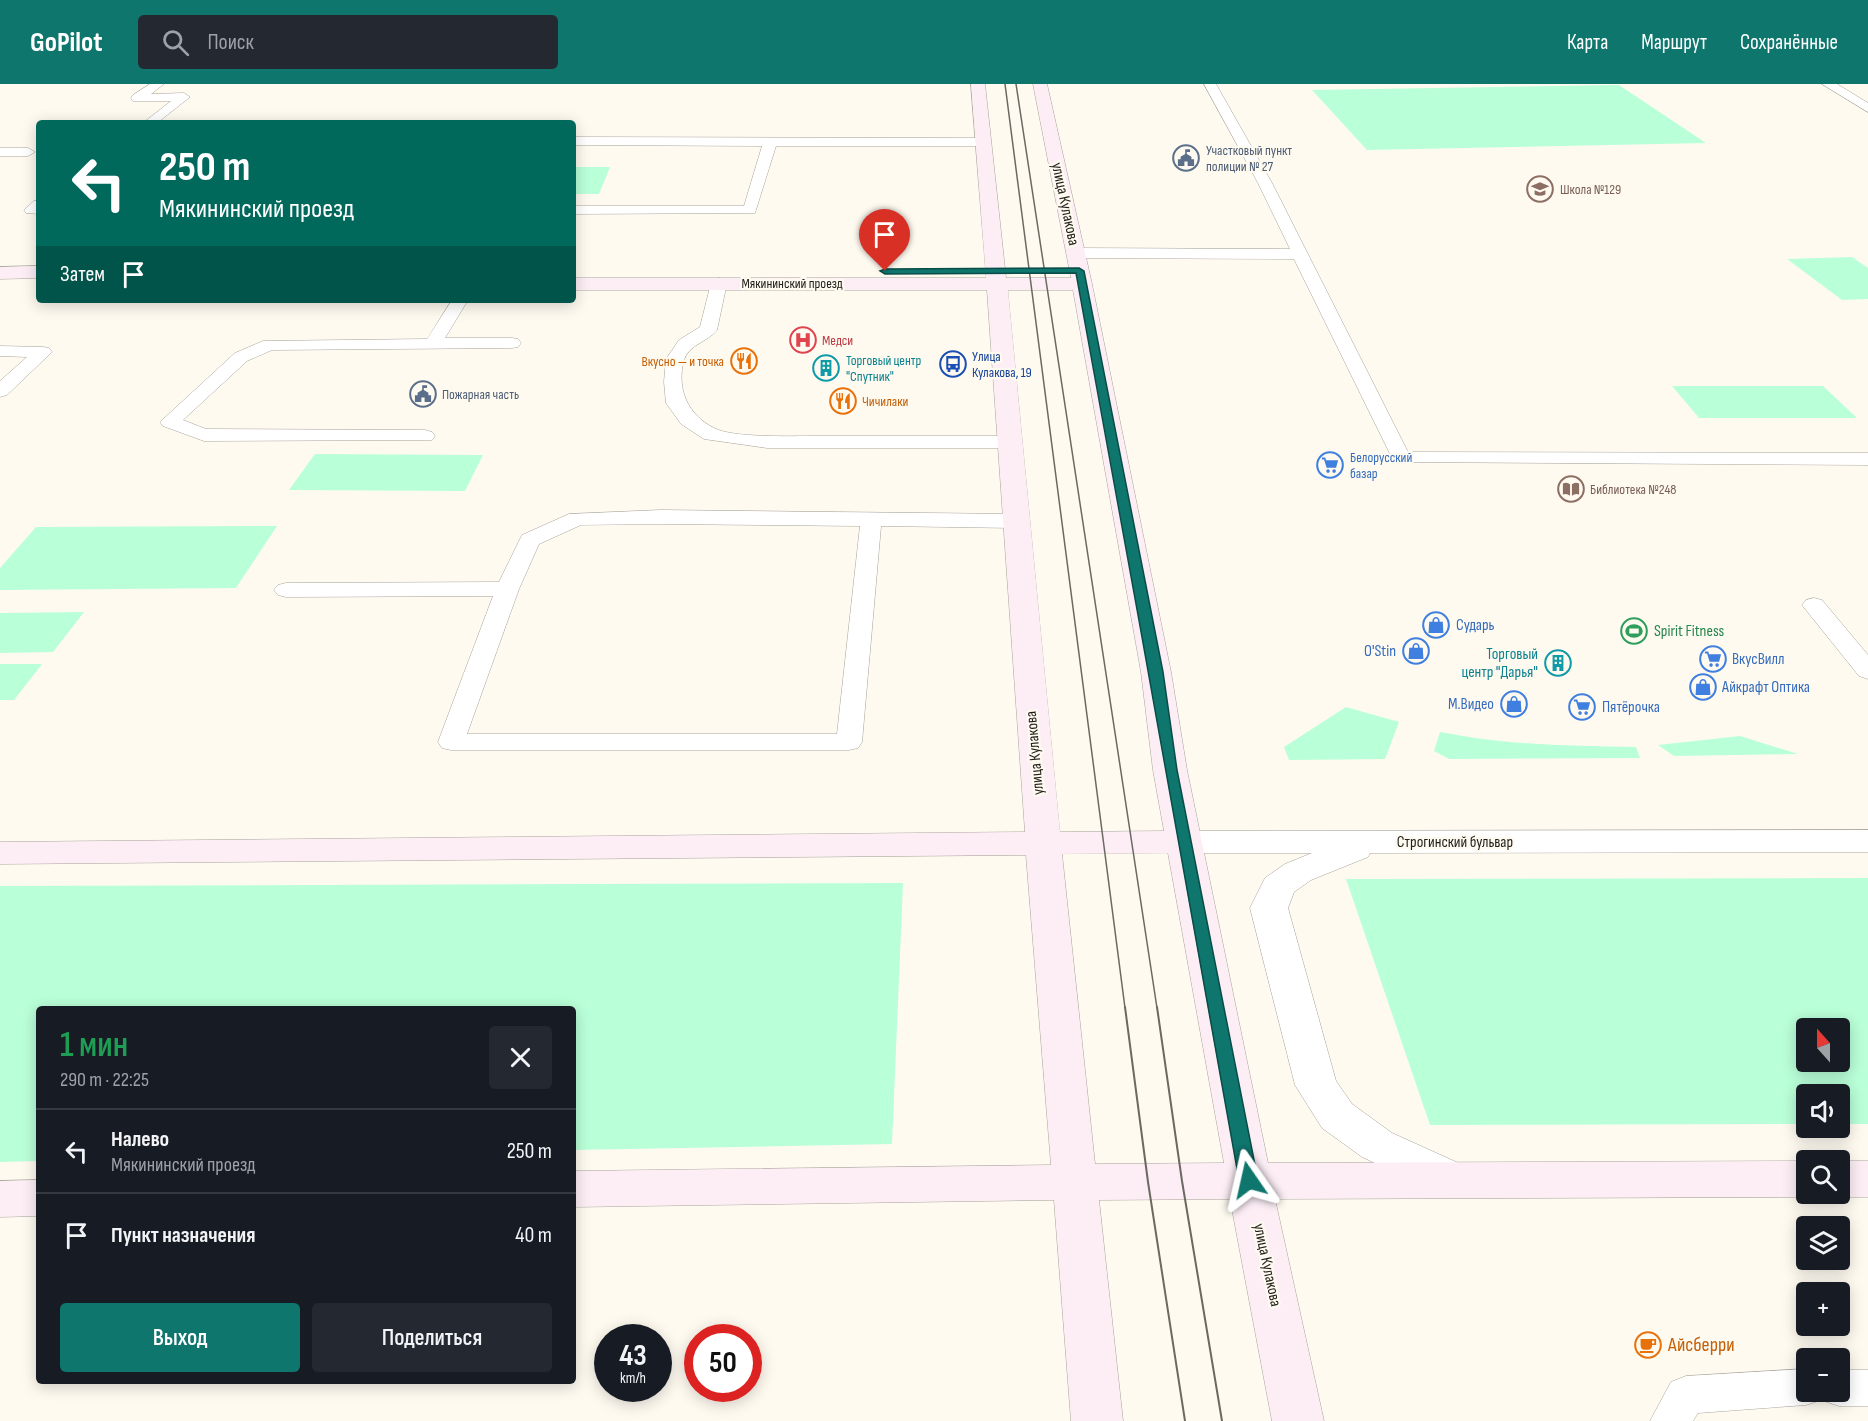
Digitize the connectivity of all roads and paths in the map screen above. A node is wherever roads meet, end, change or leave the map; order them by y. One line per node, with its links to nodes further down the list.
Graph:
1 (158, 84): 7 (lane)
2 (978, 84): 10 (main road, улица Кулакова)
3 (1040, 84): 15 (main road, улица Кулакова)
4 (1210, 84): 14 (lane)
5 (1828, 84): 6 (lane)
6 (1868, 108)
7 (153, 120)
8 (576, 141): 9 (lane)
9 (770, 142): 10 (lane); 13 (lane)
10 (983, 142): 19 (main road, улица Кулакова)
11 (0, 152): 12 (lane)
12 (28, 152)
13 (576, 210)
14 (1299, 254): 15 (lane); 31 (lane)
15 (1079, 269): 19 (main road, Мякининский проезд); 39 (main road, улица Кулакова)
16 (576, 271): 19 (main road, Мякининский проезд)
17 (36, 272): 18 (main road)
18 (0, 273)
19 (995, 277): 23 (main road, Мякининский проезд); 30 (main road, улица Кулакова)
20 (0, 284): 21 (main road)
21 (36, 284)
22 (576, 284): 23 (main road, Мякининский проезд)
23 (719, 284): 30 (lane)
24 (458, 303): 26 (lane)
25 (512, 343): 26 (lane)
26 (434, 344): 29 (lane)
27 (0, 351): 28 (lane)
28 (0, 391)
29 (425, 436)
30 (1010, 442): 33 (main road, улица Кулакова)
31 (1868, 459)
32 (871, 521): 33 (lane); 34 (lane); 34 (lane)
33 (1016, 521): 41 (main road, улица Кулакова)
34 (507, 589): 35 (lane)
35 (286, 590)
36 (1814, 605): 37 (lane)
37 (1868, 671)
38 (1868, 841): 40 (street, Строгинский бульвар)
39 (1184, 842): 40 (street, Строгинский бульвар); 41 (main road, Строгинский бульвар); 47 (main road, улица Кулакова)
40 (1374, 842): 43 (street)
41 (1043, 843): 42 (main road, Строгинский бульвар); 48 (main road, улица Кулакова)
42 (0, 853)
43 (1449, 1179): 44 (main road); 47 (main road)
44 (1796, 1179)
45 (1850, 1179): 46 (main road)
46 (1868, 1179)
47 (1249, 1180): 48 (main road); 56 (main road, улица Кулакова)
48 (1075, 1183): 49 (main road); 55 (main road, улица Кулакова)
49 (576, 1189)
50 (36, 1198): 51 (main road)
51 (0, 1199)
52 (1796, 1388): 57 (lane)
53 (1850, 1388): 54 (lane)
54 (1868, 1388)
55 (1097, 1421)
56 (1298, 1421)
57 (1671, 1421)

